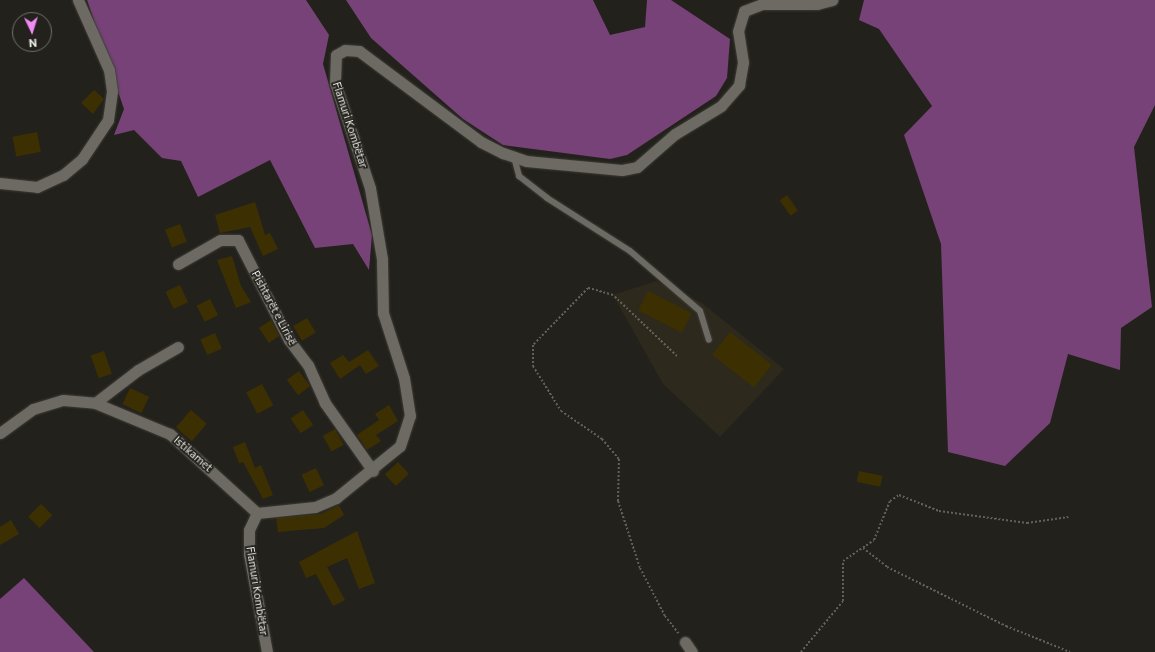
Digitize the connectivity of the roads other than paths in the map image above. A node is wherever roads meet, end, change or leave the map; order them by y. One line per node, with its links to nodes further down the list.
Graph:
1 (78, 0): 4 (street)
2 (832, 0): 3 (street, Flamuri Kombëtar)
3 (514, 157): 6 (lane); 10 (street, Flamuri Kombëtar)
4 (0, 183)
5 (178, 264): 10 (street, Pishtarët e Lirisë)
6 (709, 340)
7 (178, 347): 8 (street)
8 (95, 403): 9 (street, Istikamet); 11 (street, Istikamet)
9 (0, 433)
10 (373, 471): 11 (street, Flamuri Kombëtar)
11 (257, 512): 13 (street, Flamuri Kombëtar)
12 (685, 642): 14 (street)
13 (267, 652)
14 (692, 652)

